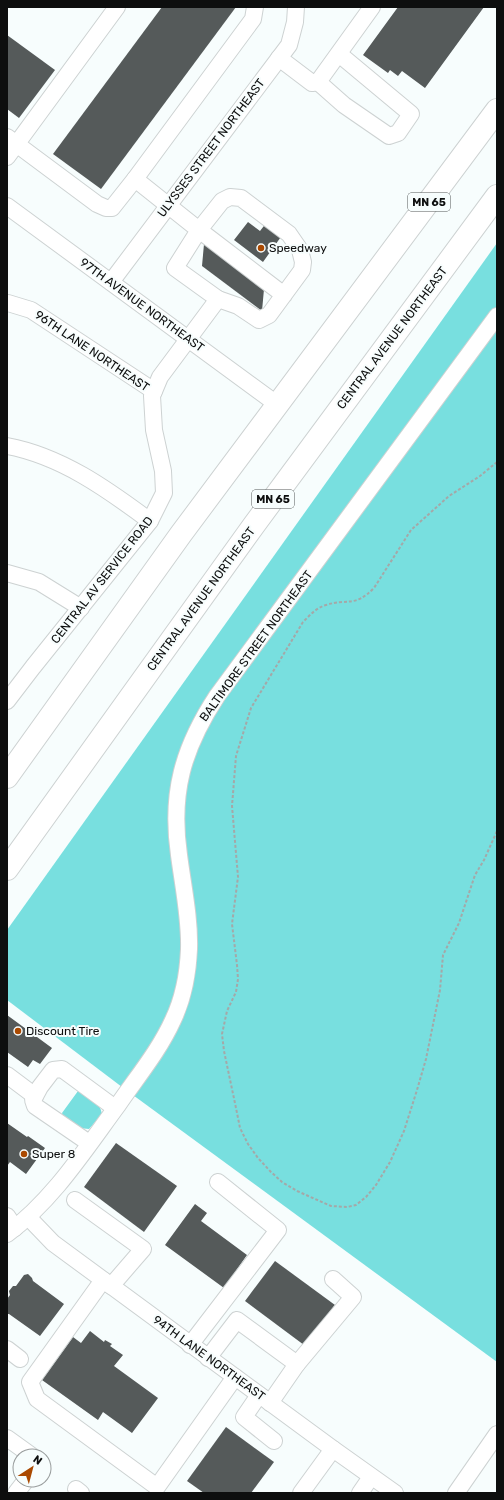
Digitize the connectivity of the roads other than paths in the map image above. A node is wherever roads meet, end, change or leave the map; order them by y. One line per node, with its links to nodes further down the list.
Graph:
1 (116, 7): 9 (street)
2 (255, 7): 10 (street)
3 (296, 7): 6 (street, ULYSSES STREET NORTHEAST)
4 (372, 7): 5 (street)
5 (339, 54): 7 (street); 7 (street)
6 (279, 58): 7 (street); 12 (street, ULYSSES STREET NORTHEAST)
7 (318, 82)
8 (497, 110): 22 (highway, MN 65)
9 (10, 146): 10 (street)
10 (135, 179): 12 (street)
11 (497, 196): 29 (highway, CENTRAL AVENUE NORTHEAST / MN 65)
12 (169, 205): 14 (street); 15 (street, ULYSSES STREET NORTHEAST)
13 (7, 206): 15 (street, 97TH AVENUE NORTHEAST)
14 (199, 230): 16 (street); 16 (street); 17 (street)
15 (111, 282): 20 (street, 97TH AVENUE NORTHEAST)
16 (284, 295): 17 (street)
17 (218, 299): 20 (street, CENTRAL AV SERVICE ROAD)
18 (8, 303): 21 (street, 96TH LANE NORTHEAST)
19 (497, 316): 32 (street, BALTIMORE STREET NORTHEAST)
20 (188, 338): 21 (street, CENTRAL AV SERVICE ROAD); 22 (street, 97TH AVENUE NORTHEAST)
21 (154, 391): 24 (street, CENTRAL AV SERVICE ROAD)
22 (278, 405): 28 (highway, MN 65)
23 (7, 446): 24 (street)
24 (150, 521): 26 (street, CENTRAL AV SERVICE ROAD)
25 (7, 573): 26 (street)
26 (81, 608): 27 (street, CENTRAL AV SERVICE ROAD)
27 (7, 701)
28 (7, 777)
29 (7, 869)
30 (7, 1075): 31 (street)
31 (35, 1096): 32 (street); 33 (street)
32 (115, 1108): 33 (street, BALTIMORE STREET NORTHEAST)
33 (89, 1143): 36 (street, BALTIMORE STREET NORTHEAST)
34 (218, 1182): 40 (street)
35 (75, 1200): 39 (street)
36 (28, 1217): 37 (street, BALTIMORE STREET NORTHEAST); 39 (street, 94TH LANE NORTHEAST)
37 (10, 1226)
38 (334, 1279): 44 (street)
39 (107, 1283): 40 (street, 94TH LANE NORTHEAST); 45 (street)
40 (190, 1345): 42 (street, 94TH LANE NORTHEAST)
41 (7, 1349): 43 (street)
42 (208, 1358): 44 (street); 45 (street, 94TH LANE NORTHEAST)
43 (20, 1359)
44 (297, 1364): 46 (street)
45 (235, 1377): 46 (street, 94TH LANE NORTHEAST)
46 (265, 1399): 49 (street); 51 (street, 94TH LANE NORTHEAST)
47 (497, 1434): 56 (street)
48 (7, 1438): 50 (street)
49 (274, 1441)
50 (21, 1448)
51 (333, 1449): 52 (street, 94TH LANE NORTHEAST); 53 (street)
52 (372, 1476): 54 (street); 55 (street, 94TH LANE NORTHEAST)
53 (301, 1493)
54 (360, 1493)
55 (394, 1493)
56 (456, 1493)

